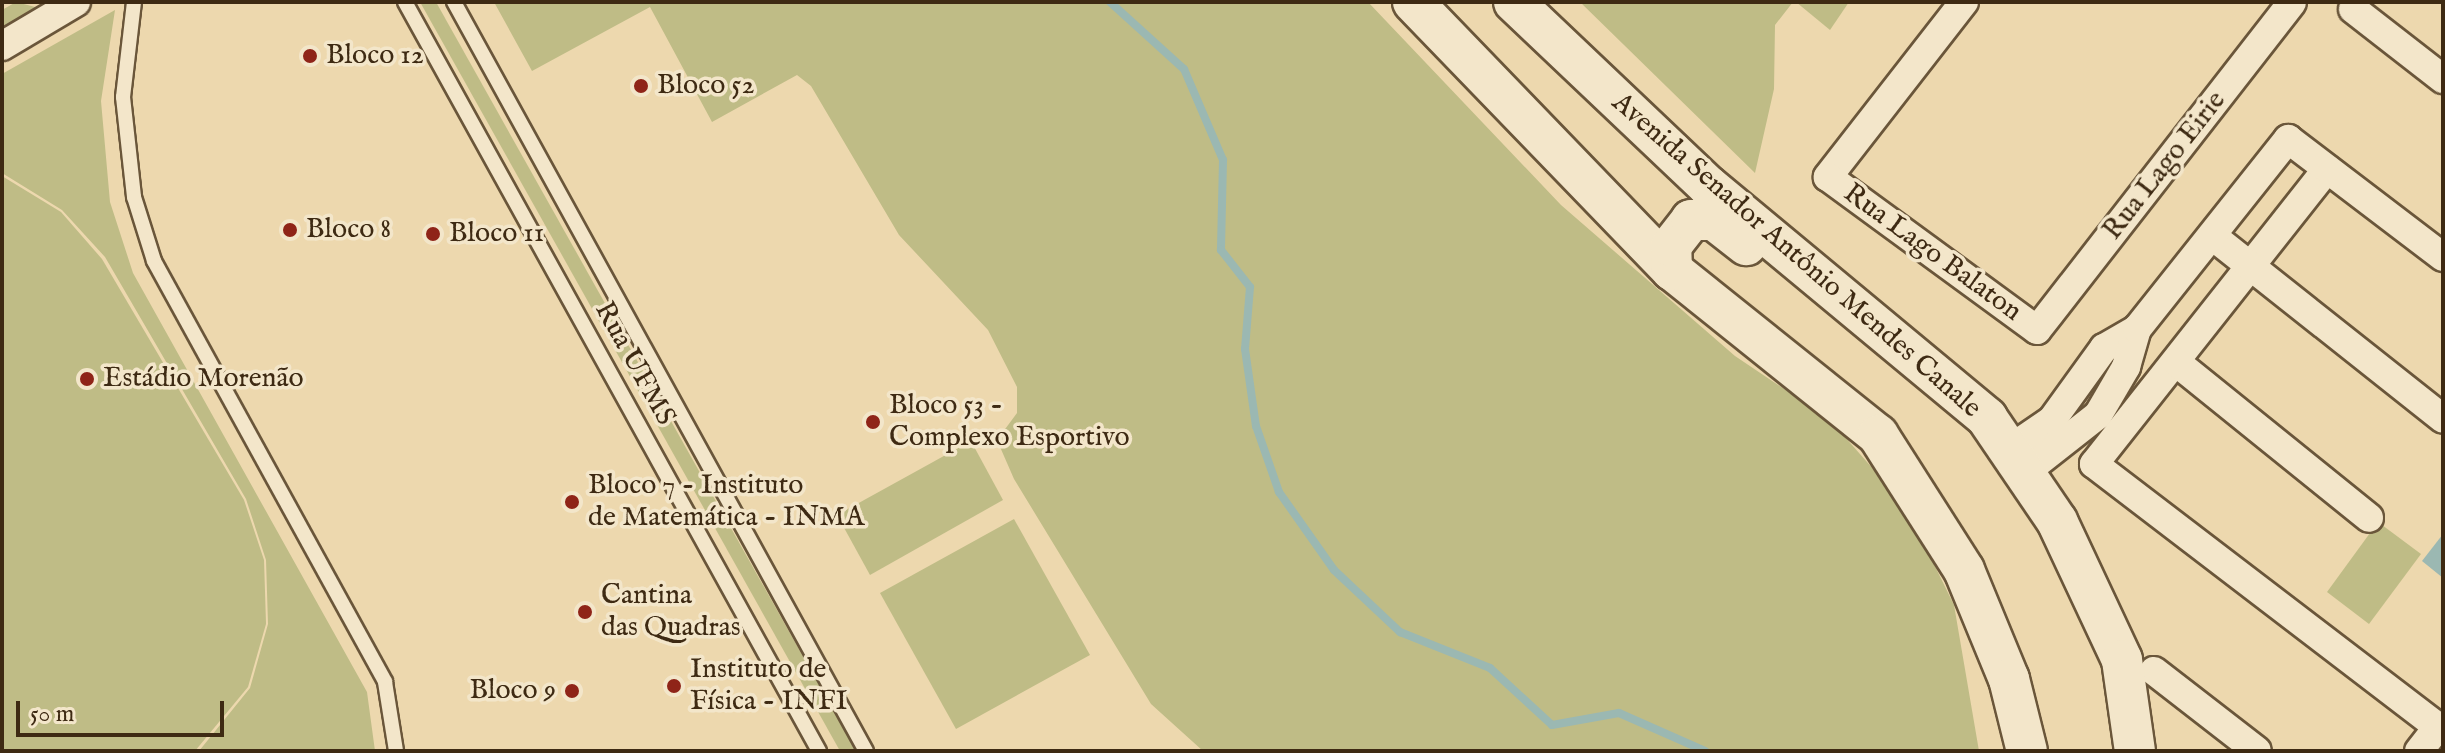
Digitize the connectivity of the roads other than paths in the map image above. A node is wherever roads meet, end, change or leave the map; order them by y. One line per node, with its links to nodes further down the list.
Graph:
1 (76, 2): 10 (street)
2 (134, 2): 25 (lane)
3 (405, 2): 26 (lane, Rua UFMS)
4 (454, 2): 27 (lane, Rua UFMS)
5 (1413, 2): 17 (main road)
6 (1514, 2): 15 (main road, Avenida Senador Antônio Mendes Canale)
7 (1964, 2): 18 (street, Rua Lago Balaton)
8 (2292, 2): 18 (street, Rua Lago Eirie)
9 (2353, 9): 11 (street)
10 (2, 46)
11 (2443, 79)
12 (2327, 169): 13 (street); 14 (street); 16 (street)
13 (2215, 238): 16 (street); 21 (street)
14 (2443, 257)
15 (1805, 266): 17 (main road); 21 (main road, Avenida Senador Antônio Mendes Canale)
16 (2252, 269): 19 (street); 20 (street)
17 (1672, 270): 28 (main road)
18 (2037, 330)
19 (2176, 362): 22 (street); 24 (street)
20 (2443, 419)
21 (2020, 459): 29 (main road, Avenida Senador Antônio Mendes Canale)
22 (2369, 518)
23 (2154, 671): 30 (street)
24 (2440, 729): 31 (street)
25 (396, 751)
26 (819, 751)
27 (866, 751)
28 (2027, 751)
29 (2135, 751)
30 (2257, 751)
31 (2419, 751)

